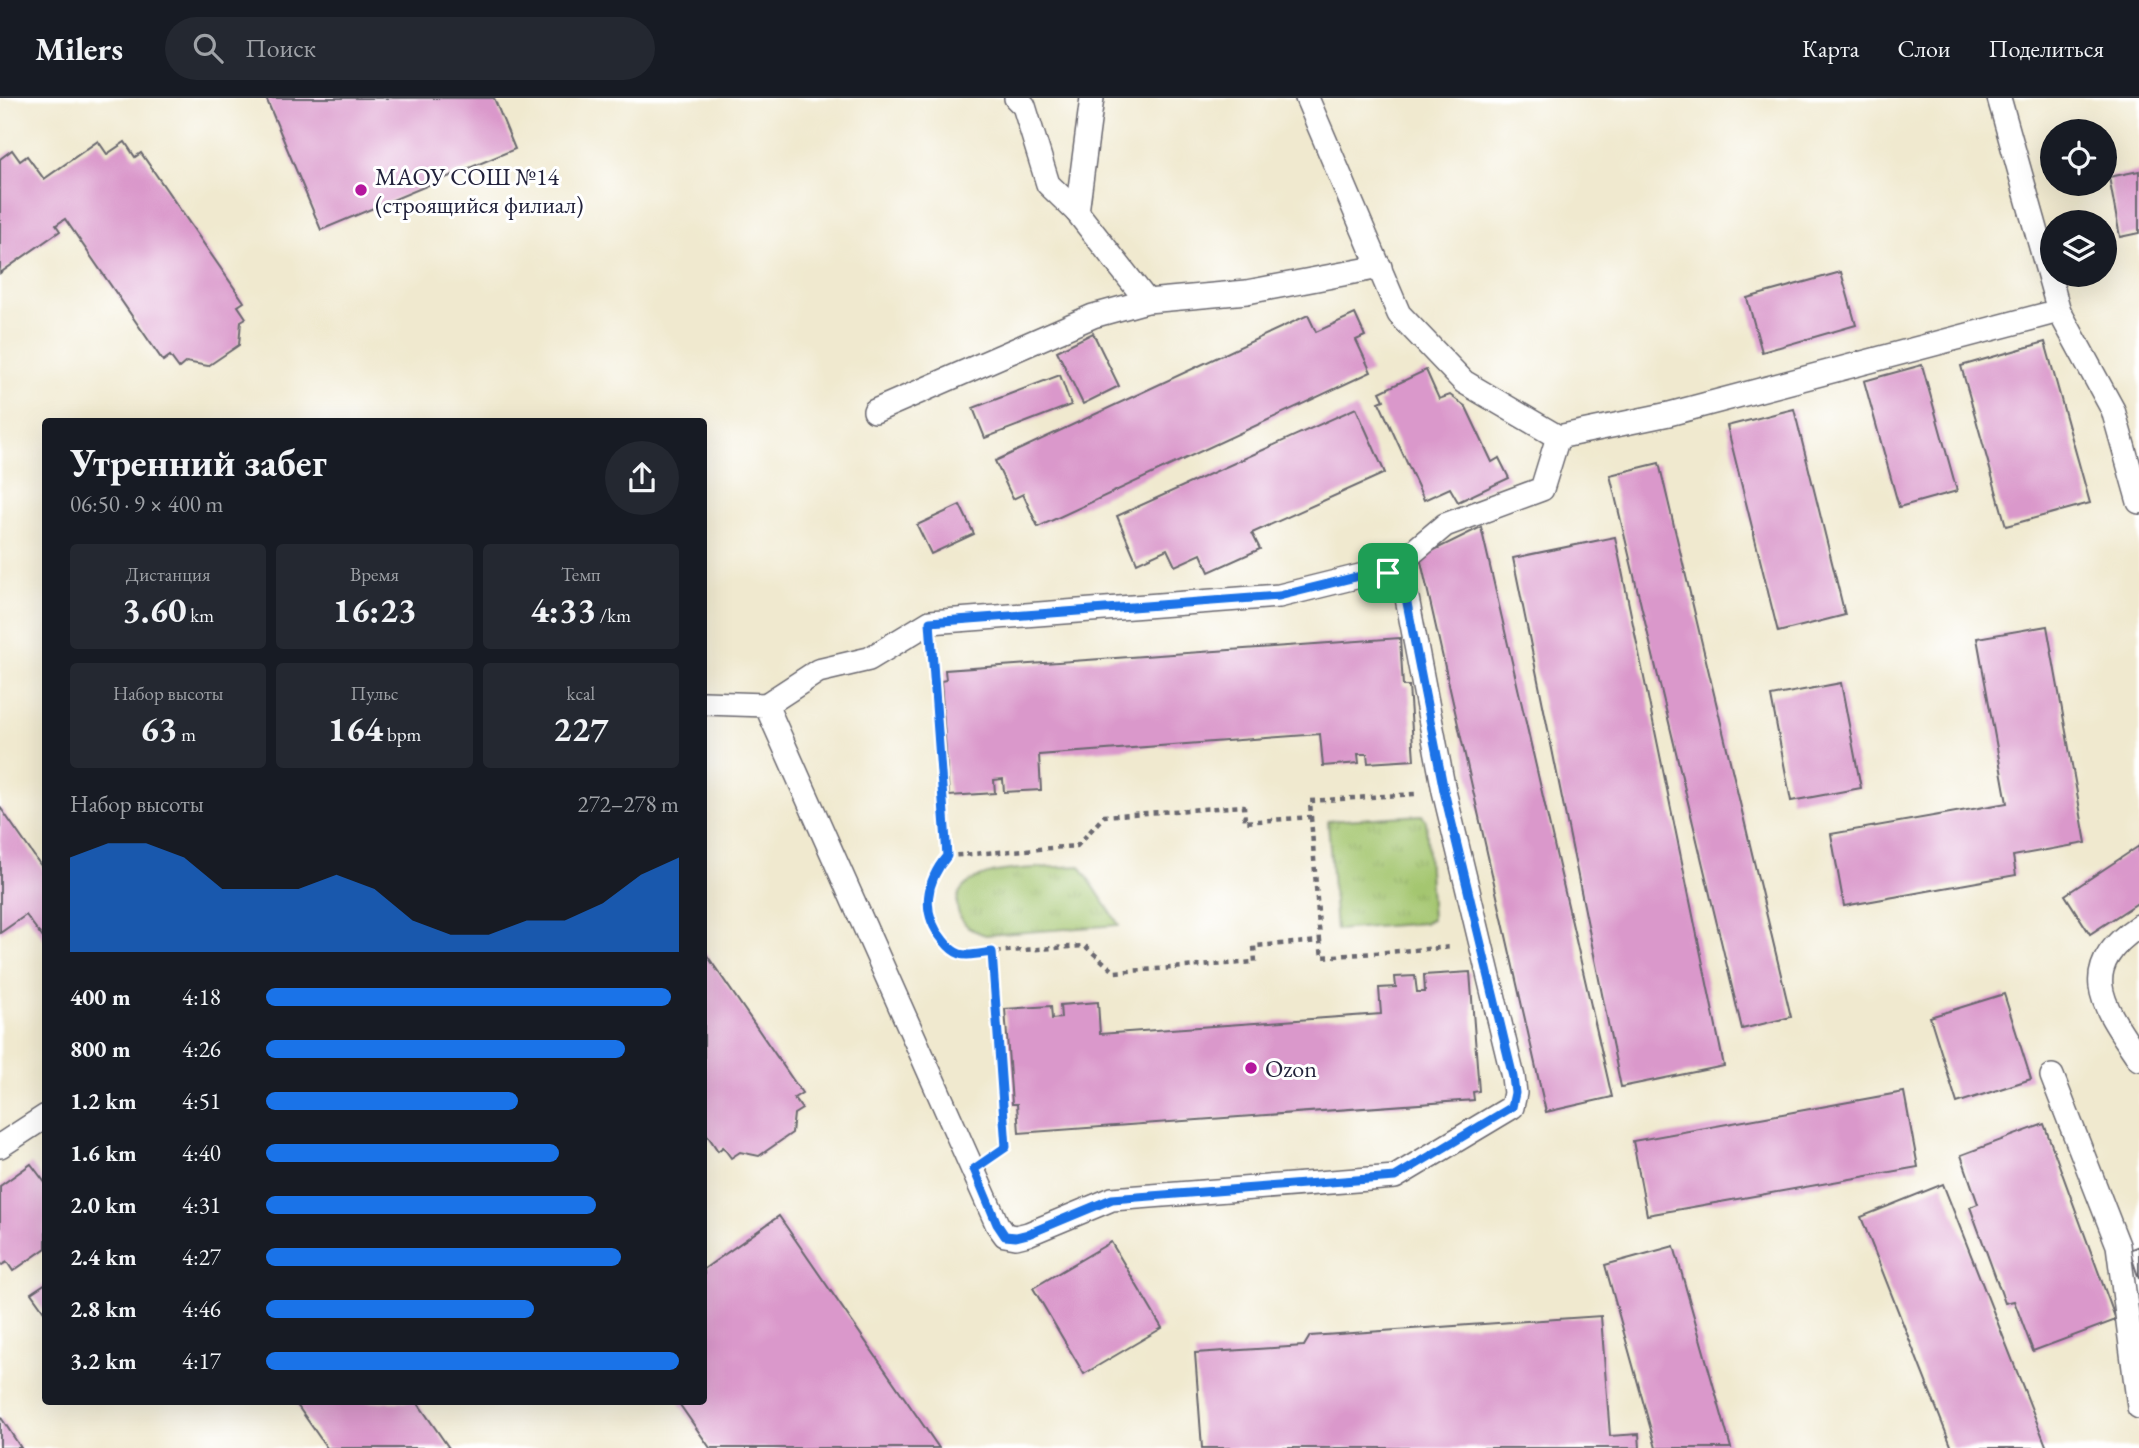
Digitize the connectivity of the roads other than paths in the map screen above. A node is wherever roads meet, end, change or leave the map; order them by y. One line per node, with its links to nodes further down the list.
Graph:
1 (1016, 98): 5 (lane)
2 (1092, 98): 5 (lane)
3 (1307, 98): 6 (lane)
4 (1999, 98): 8 (lane)
5 (1076, 212): 7 (lane)
6 (1380, 267): 7 (lane); 10 (lane)
7 (1147, 301): 9 (lane)
8 (2059, 311): 10 (lane); 11 (lane)
9 (875, 411)
10 (1558, 437): 12 (lane)
11 (2139, 502)
12 (1388, 573): 14 (lane); 14 (lane)
13 (707, 704): 14 (lane)
14 (766, 705)
15 (2139, 926): 16 (lane)
16 (2139, 1059)
17 (2052, 1076): 20 (lane)
18 (42, 1119): 19 (lane)
19 (0, 1146)
20 (2139, 1407)

